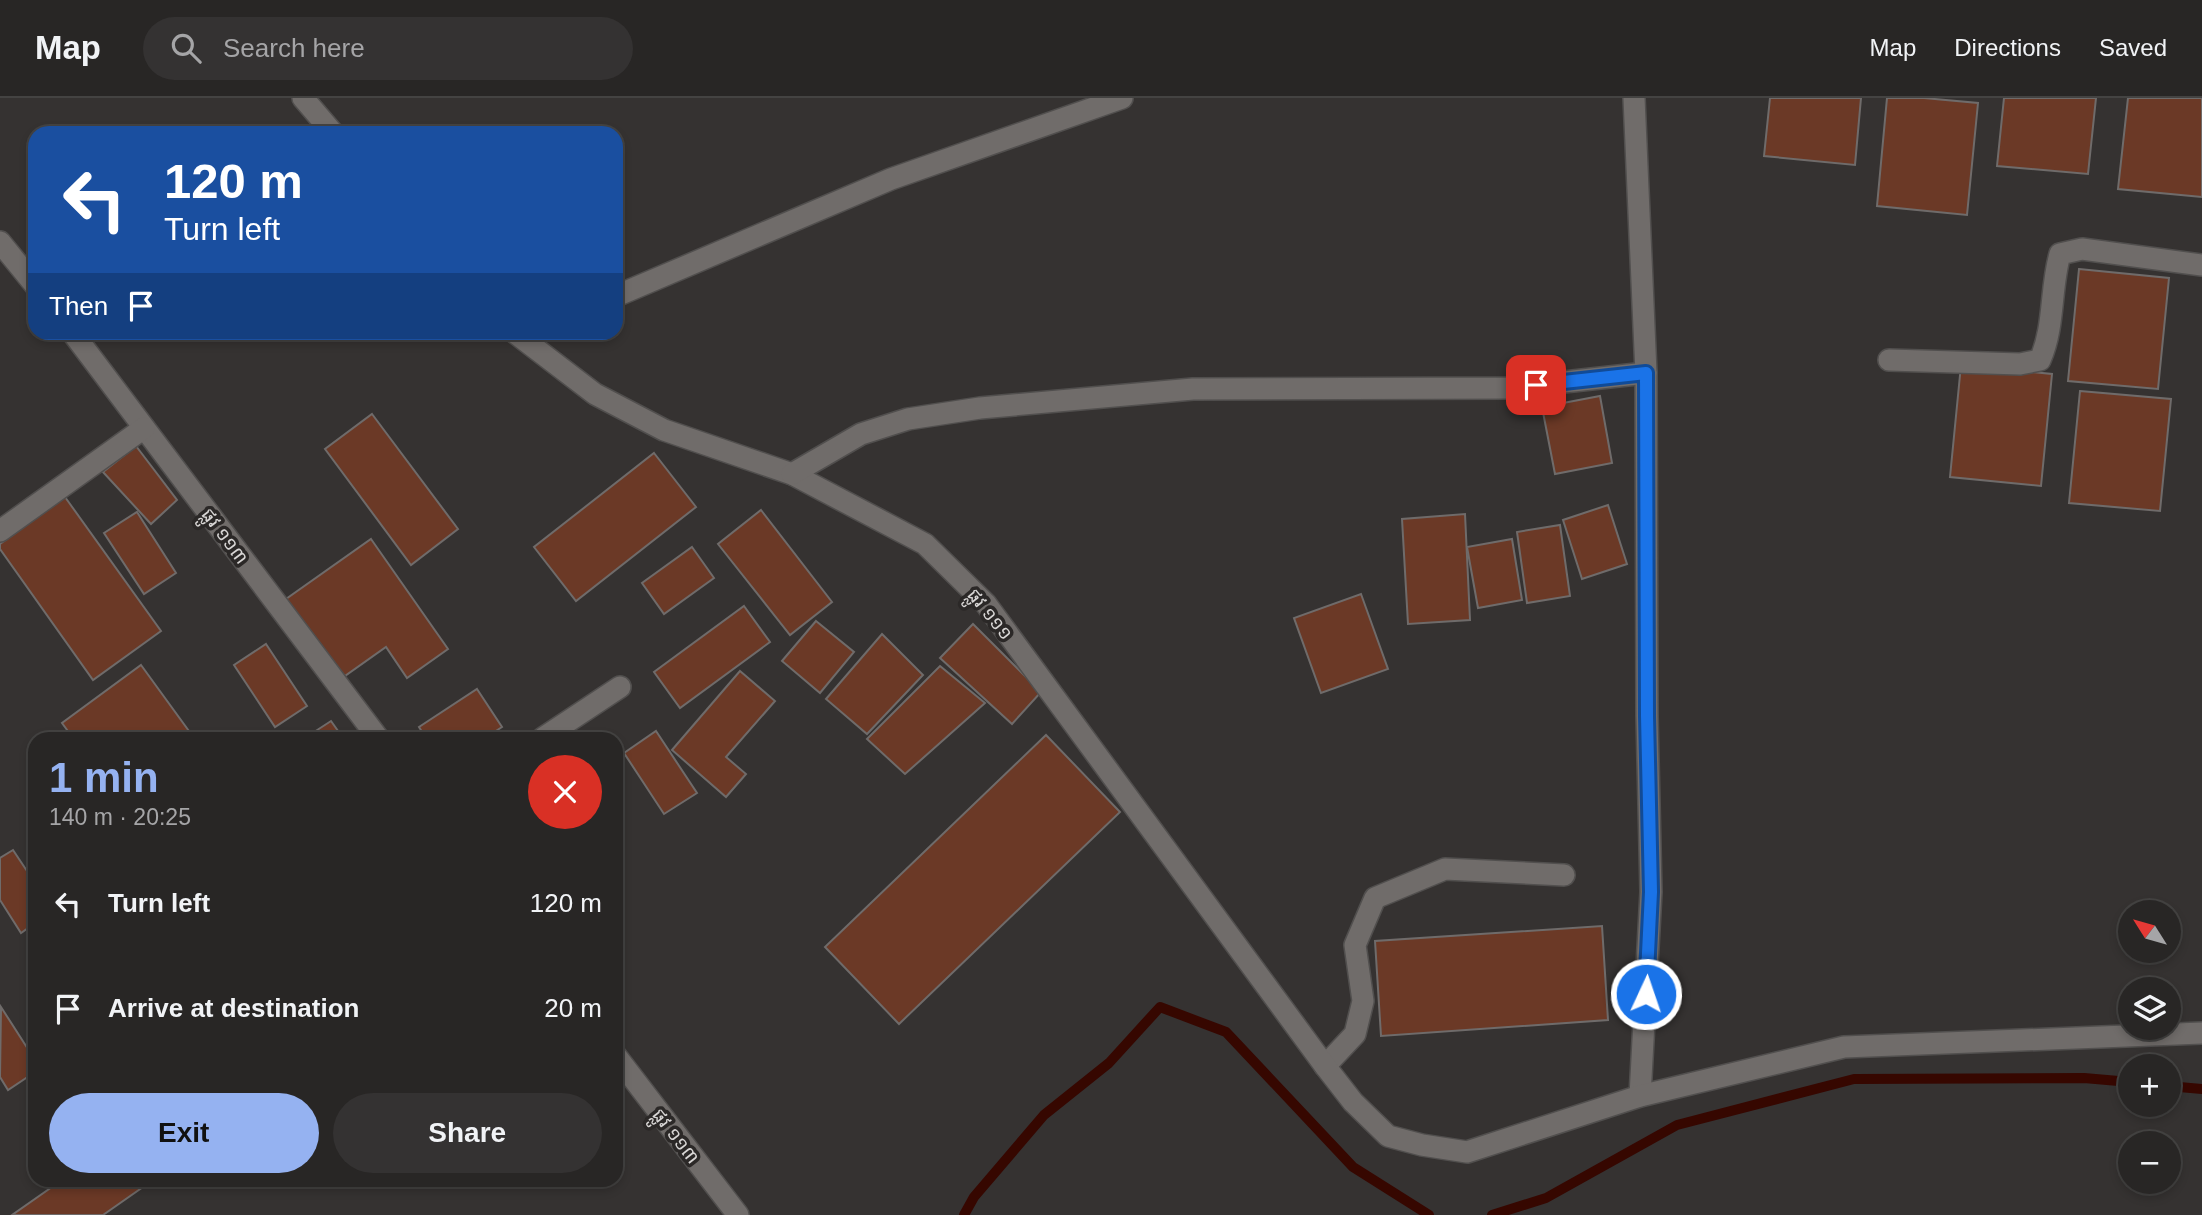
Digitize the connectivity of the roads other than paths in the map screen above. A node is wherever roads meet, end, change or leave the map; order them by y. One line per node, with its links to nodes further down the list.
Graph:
1 (303, 98): 4 (street)
2 (1122, 98): 8 (street)
3 (1634, 98): 12 (street)
4 (327, 126)
5 (0, 242): 7 (street)
6 (2202, 265): 11 (street)
7 (28, 276)
8 (623, 293)
9 (78, 340): 13 (street, ផ្លូវ ១១៣)
10 (528, 340): 14 (street, ផ្លូវ ១១១)
11 (1889, 360)
12 (1646, 373): 14 (street); 23 (street)
13 (144, 428): 15 (street); 17 (street, ផ្លូវ ១១៣)
14 (793, 474): 22 (street, ផ្លូវ ១១១)
15 (0, 531)
16 (621, 687): 18 (street)
17 (373, 732)
18 (552, 732)
19 (1564, 875): 22 (street)
20 (2202, 1033): 23 (street, ផ្លូវ ១១១)
21 (623, 1065): 24 (street, ផ្លូវ ១១៣)
22 (1325, 1066): 23 (street, ផ្លូវ ១១១)
23 (1640, 1096)
24 (737, 1215)

